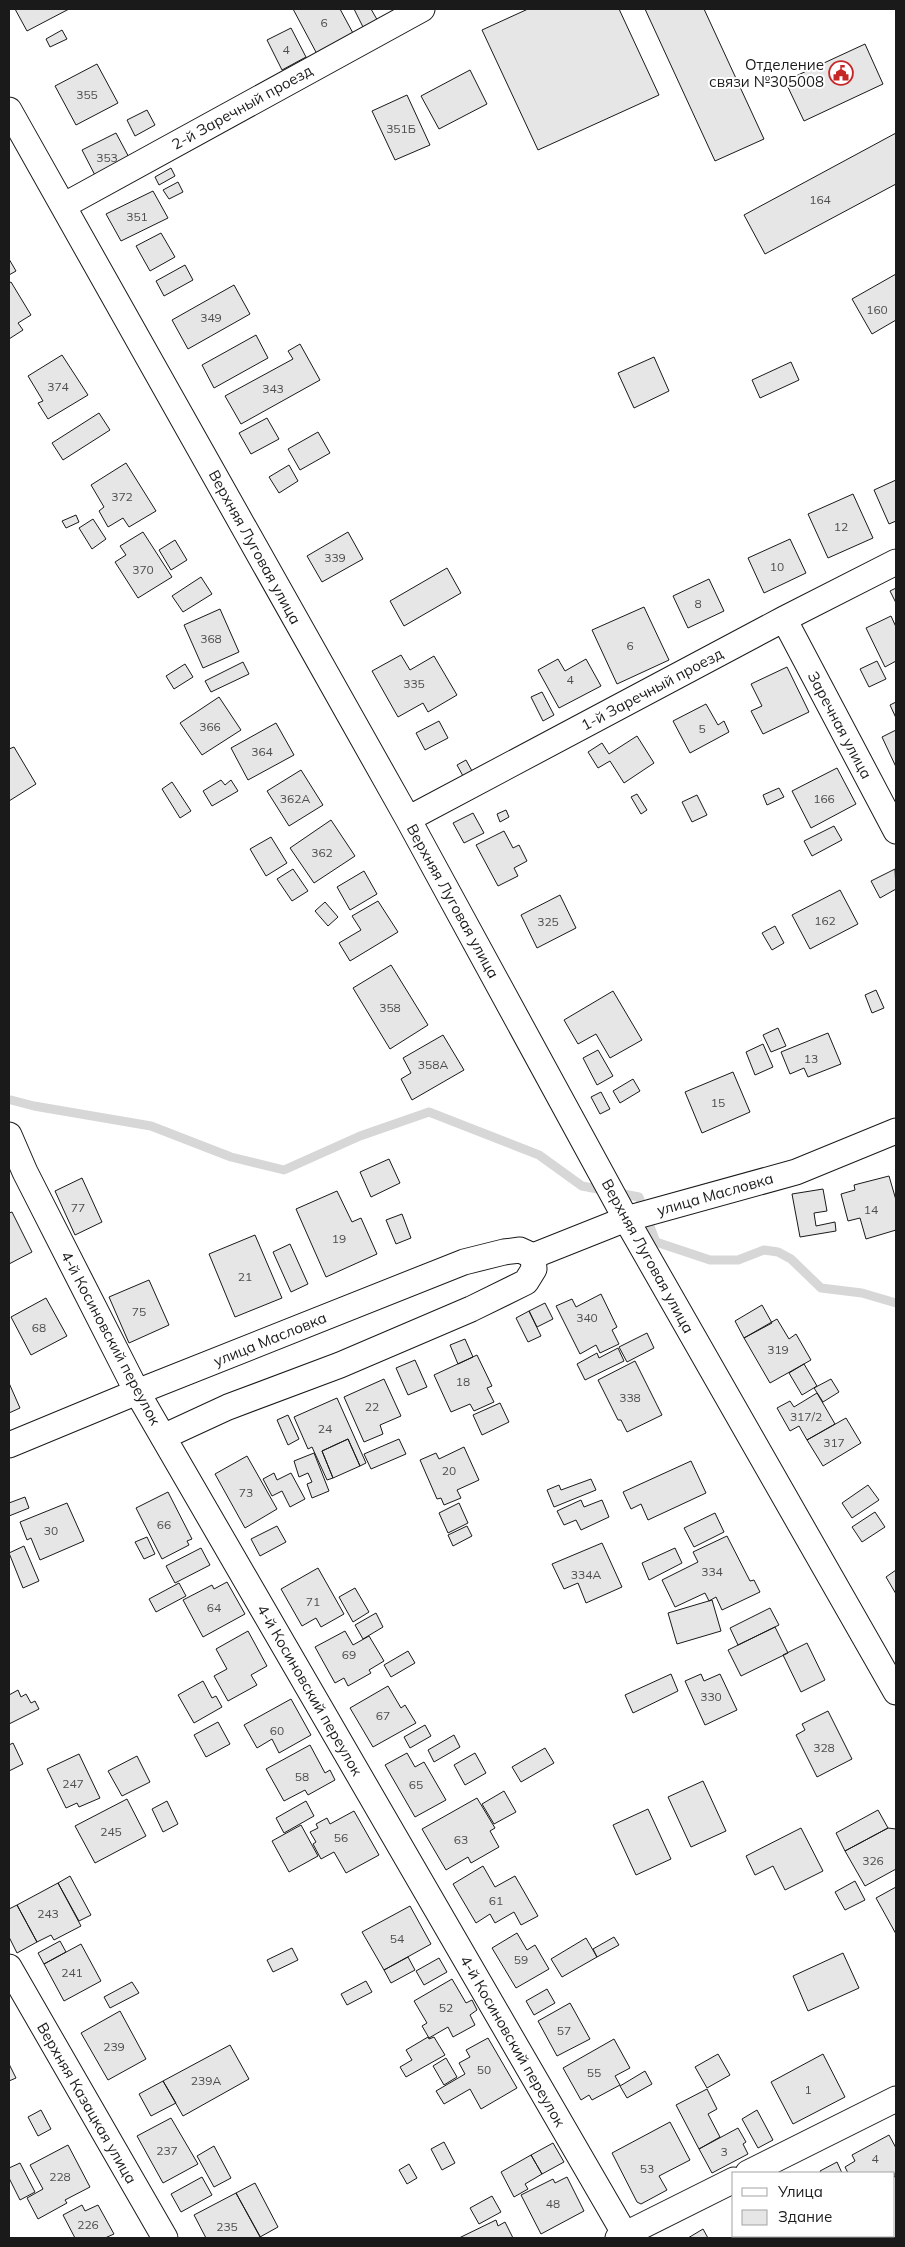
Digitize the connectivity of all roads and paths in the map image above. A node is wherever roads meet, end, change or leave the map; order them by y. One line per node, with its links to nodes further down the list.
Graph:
1 (422, 9): 3 (street, 2-й Заречный проезд)
2 (9, 110): 3 (street, Верхняя Луговая улица)
3 (63, 206): 6 (street, Верхняя Луговая улица)
4 (896, 562): 5 (street, 1-й Заречный проезд)
5 (784, 619): 6 (street, 1-й Заречный проезд); 7 (street, Заречная улица)
6 (408, 819): 10 (street, Верхняя Луговая улица)
7 (896, 831)
8 (896, 1130): 10 (street, улица Масловка)
9 (9, 1135): 12 (street, 4-й Косиновский переулок)
10 (626, 1219): 11 (street, улица Масловка); 15 (street, Верхняя Луговая улица)
11 (534, 1256): 12 (street, улица Масловка); 13 (street)
12 (136, 1392): 13 (street, 4-й Косиновский переулок); 14 (street, улица Масловка)
13 (164, 1436): 20 (street, 4-й Косиновский переулок)
14 (9, 1445)
15 (896, 1692)
16 (9, 1967): 21 (street, Верхняя Казацкая улица)
17 (896, 2099): 18 (street)
18 (750, 2172)
19 (732, 2181): 20 (street)
20 (623, 2237)
21 (165, 2238)

